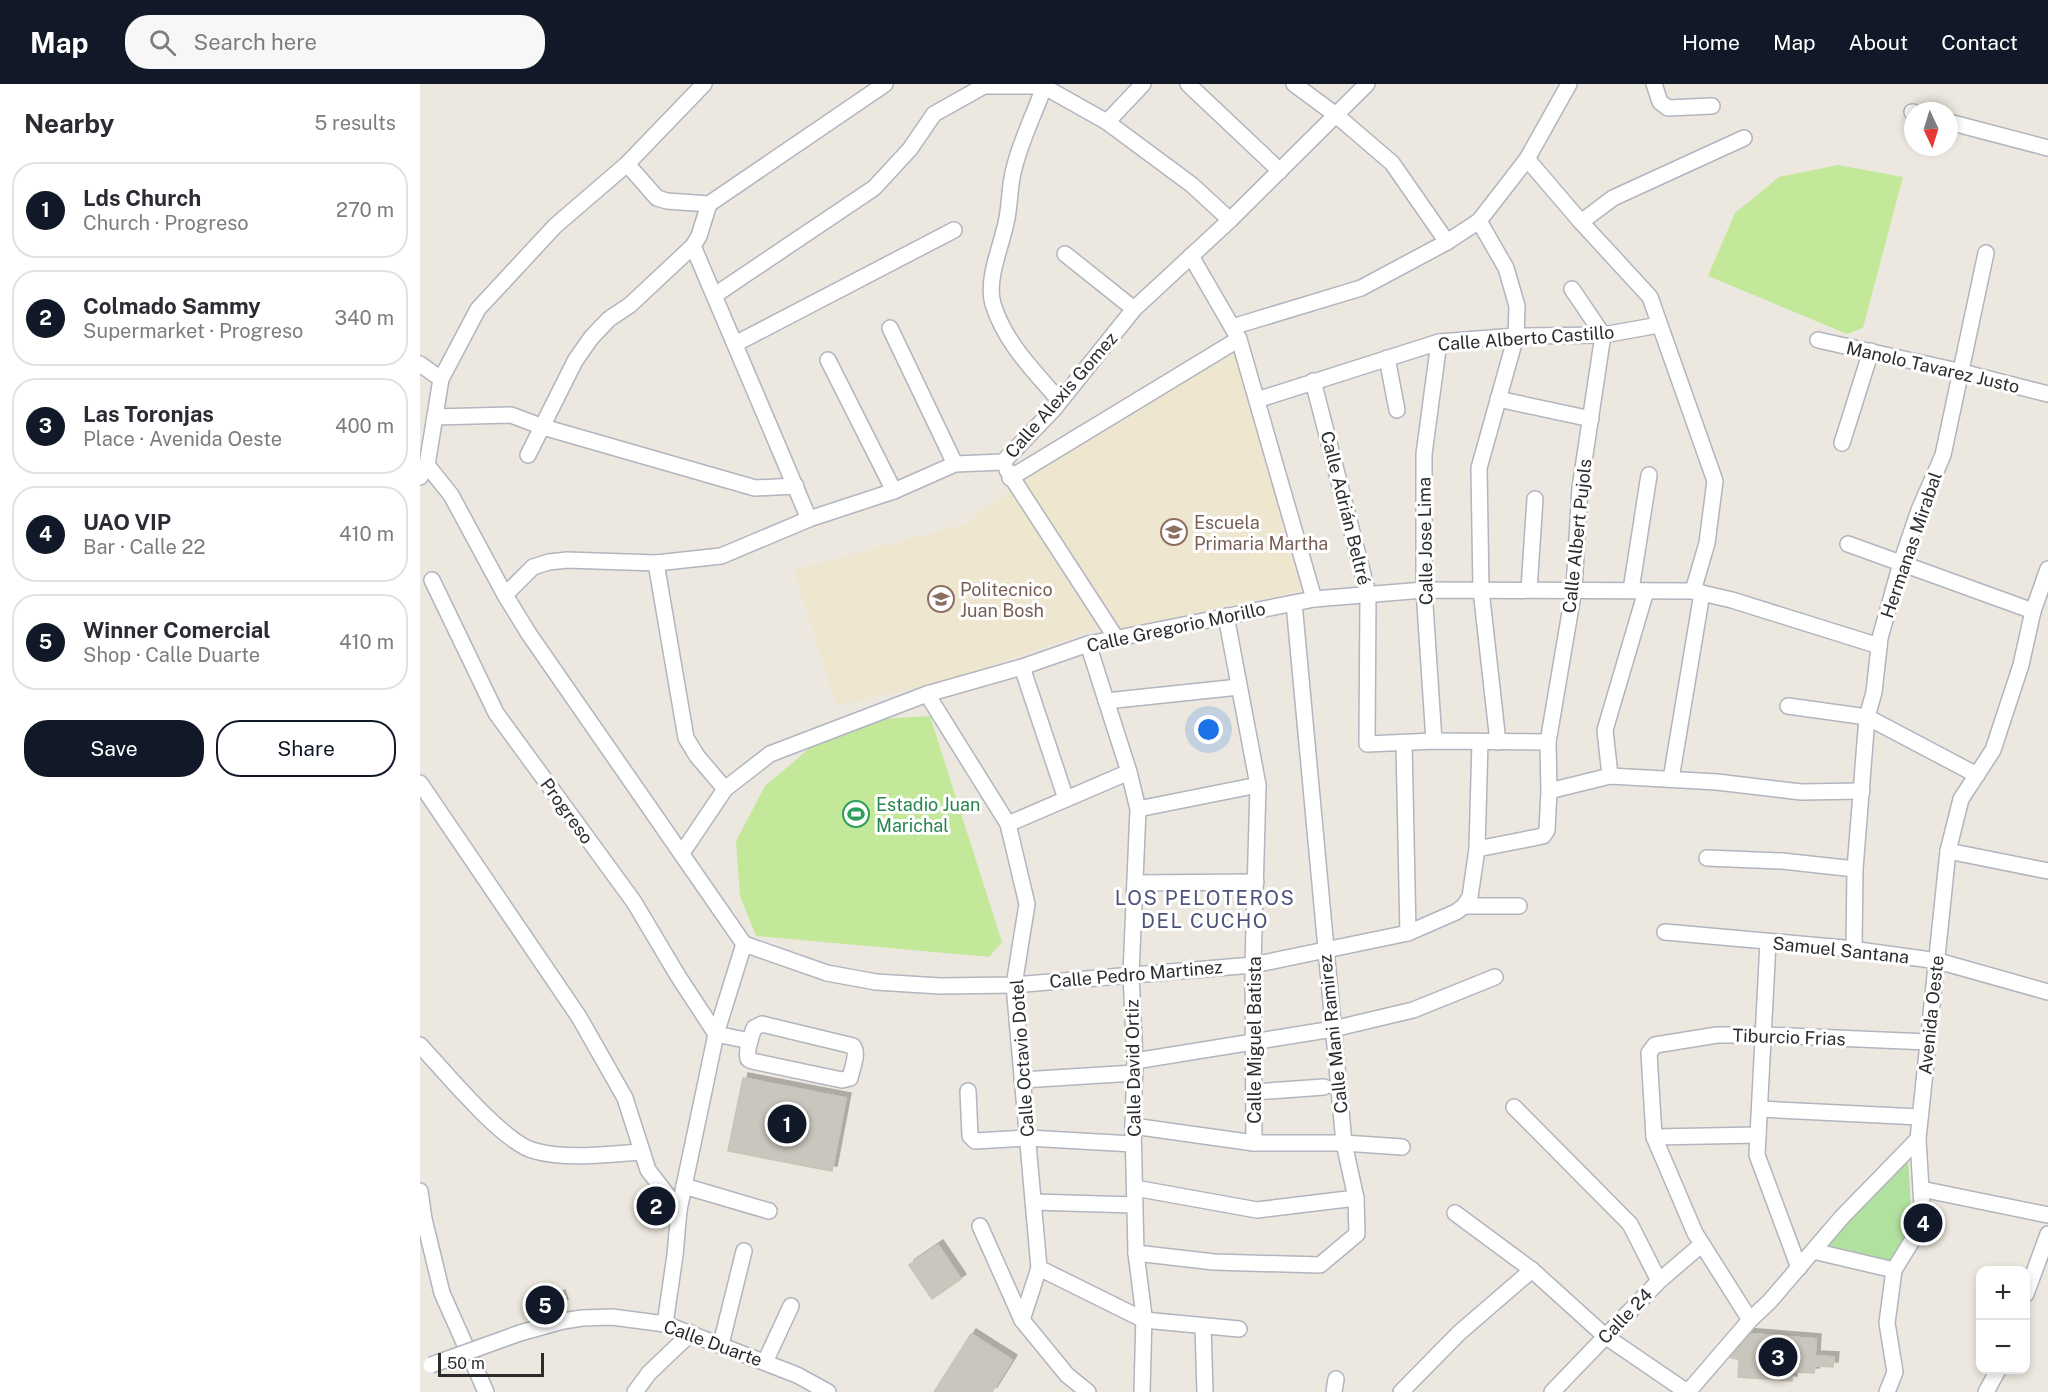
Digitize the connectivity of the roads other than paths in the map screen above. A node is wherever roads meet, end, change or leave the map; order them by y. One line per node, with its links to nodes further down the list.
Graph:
1 (704, 84): 18 (street)
2 (885, 84): 20 (street)
3 (1143, 84): 13 (street)
4 (1188, 84): 19 (street)
5 (1294, 84): 12 (street)
6 (1367, 84): 12 (street, Calle Alexis Gomez)
7 (1569, 84): 17 (street)
8 (1654, 84): 11 (street)
9 (983, 85): 10 (street); 31 (street)
10 (1044, 87): 13 (street); 51 (street)
11 (1712, 106)
12 (1336, 115): 19 (street, Calle Alexis Gomez); 25 (street)
13 (1107, 122): 21 (street)
14 (1958, 124): 16 (street)
15 (1744, 138): 23 (street)
16 (2048, 148)
17 (1527, 159): 22 (street); 23 (street)
18 (627, 164): 20 (street); 46 (street)
19 (1280, 171): 21 (street, Calle Alexis Gomez)
20 (709, 204): 26 (street)
21 (1230, 220): 29 (street, Calle Alexis Gomez)
22 (1479, 221): 25 (street); 37 (street)
23 (1581, 222): 33 (street)
24 (954, 230): 40 (street)
25 (1447, 242): 35 (street)
26 (693, 246): 31 (street); 55 (street)
27 (1986, 253): 45 (street, Hermanas Mirabal)
28 (1065, 254): 32 (street)
29 (1191, 256): 32 (street, Calle Alexis Gomez); 35 (street)
30 (1572, 289): 36 (street)
31 (715, 295): 40 (street)
32 (1134, 309): 51 (street, Calle Alexis Gomez)
33 (1659, 325): 36 (street, Calle Alberto Castillo); 77 (street)
34 (890, 328): 59 (street)
35 (1236, 333): 49 (street); 62 (street)
36 (1604, 335): 37 (street, Calle Alberto Castillo); 54 (street, Calle Albert Pujols)
37 (1516, 336): 39 (street, Calle Alberto Castillo); 50 (street)
38 (1818, 340): 41 (street, Manolo Tavarez Justo)
39 (1439, 342): 42 (street, Calle Alberto Castillo); 73 (street, Calle Jose Lima)
40 (735, 344): 63 (street)
41 (1871, 351): 45 (street, Manolo Tavarez Justo); 56 (street)
42 (1387, 358): 47 (street, Calle Alberto Castillo); 52 (street)
43 (828, 360): 64 (street)
44 (420, 364): 46 (street)
45 (1962, 372): 48 (street, Manolo Tavarez Justo); 69 (street, Hermanas Mirabal)
46 (441, 379): 53 (street)
47 (1313, 381): 49 (street, Calle Alberto Castillo); 78 (street, Calle Adrián Beltré)
48 (2048, 394)
49 (1257, 399): 80 (street)
50 (1498, 399): 54 (street); 74 (street)
51 (1060, 401): 58 (street, Calle Alexis Gomez)
52 (1397, 410)
53 (435, 417): 55 (street); 60 (street)
54 (1591, 419): 72 (street, Calle Albert Pujols)
55 (543, 427): 57 (street); 63 (street)
56 (1842, 442)
57 (528, 455)
58 (1003, 462): 59 (street, Calle Alexis Gomez); 62 (street)
59 (956, 464): 64 (street, Calle Alexis Gomez)
60 (423, 471): 79 (street)
61 (1649, 475): 76 (street)
62 (1010, 477): 84 (street)
63 (796, 486): 66 (street)
64 (894, 491): 66 (street, Calle Alexis Gomez)
65 (1535, 500): 75 (street)
66 (809, 519): 68 (street, Calle Alexis Gomez)
67 (1848, 544): 69 (street)
68 (656, 563): 79 (street, Calle Alexis Gomez); 104 (street)
69 (1901, 563): 82 (street); 86 (street, Hermanas Mirabal)
70 (2048, 569): 82 (street, Avenida Oeste)
71 (432, 580): 133 (street, Progreso)
72 (1574, 589): 75 (street, Calle Gregorio Morillo); 76 (street, Calle Gregorio Morillo); 96 (street, Calle Albert Pujols)
73 (1424, 590): 74 (street, Calle Gregorio Morillo); 78 (street, Calle Gregorio Morillo); 93 (street, Calle Jose Lima)
74 (1481, 590): 75 (street, Calle Gregorio Morillo); 95 (street)
75 (1529, 590)
76 (1639, 591): 77 (street, Calle Gregorio Morillo); 100 (street)
77 (1697, 592): 86 (street, Calle Gregorio Morillo); 101 (street)
78 (1368, 594): 80 (street, Calle Gregorio Morillo); 97 (street, Calle Adrián Beltré)
79 (505, 595): 112 (street)
80 (1314, 599): 81 (street, Calle Gregorio Morillo)
81 (1294, 603): 83 (street, Calle Gregorio Morillo); 124 (street, Calle Mani Ramirez)
82 (2033, 611): 99 (street, Avenida Oeste)
83 (1226, 616): 84 (street, Calle Gregorio Morillo); 88 (street, Calle Miguel Batista)
84 (1116, 638): 85 (street, Calle Gregorio Morillo)
85 (1088, 644): 87 (street, Calle Gregorio Morillo); 90 (street, Calle David Ortiz)
86 (1879, 646): 92 (street, Hermanas Mirabal)
87 (1022, 667): 89 (street, Calle Gregorio Morillo); 107 (street)
88 (1239, 687): 90 (street); 103 (street, Calle Miguel Batista)
89 (927, 694): 104 (street, Calle Gregorio Morillo); 109 (street, Calle Octavio Dotel)
90 (1106, 701): 98 (street, Calle David Ortiz)
91 (1788, 706): 92 (street)
92 (1868, 717): 99 (street); 106 (street, Hermanas Mirabal)
93 (1434, 741): 94 (street); 97 (street)
94 (1480, 742): 95 (street); 110 (street)
95 (1498, 742): 96 (street)
96 (1548, 742): 105 (street, Calle Albert Pujols)
97 (1404, 743): 120 (street)
98 (1129, 772): 107 (street); 108 (street, Calle David Ortiz)
99 (1977, 774): 111 (street, Avenida Oeste)
100 (1610, 776): 101 (street); 105 (street)
101 (1671, 779): 106 (street)
102 (420, 783): 156 (street)
103 (1258, 785): 108 (street); 116 (street, Calle Miguel Batista)
104 (725, 789): 112 (street, Calle Gregorio Morillo)
105 (1550, 791): 110 (street, Calle Albert Pujols)
106 (1862, 791): 114 (street, Hermanas Mirabal)
107 (1066, 799): 109 (street)
108 (1138, 809): 117 (street, Calle David Ortiz)
109 (1008, 824): 130 (street, Calle Octavio Dotel)
110 (1477, 849): 118 (street)
111 (1948, 851): 115 (street); 126 (street, Avenida Oeste)
112 (682, 854): 123 (street)
113 (1707, 858): 114 (street)
114 (1855, 869): 125 (street, Hermanas Mirabal)
115 (2048, 871)
116 (1256, 882): 117 (street); 127 (street, Calle Miguel Batista)
117 (1135, 883): 128 (street, Calle David Ortiz)
118 (1464, 906): 119 (street); 120 (street, Calle Pedro Martinez)
119 (1519, 906)
120 (1408, 933): 124 (street, Calle Pedro Martinez)
121 (1665, 933): 122 (street, Samuel Santana)
122 (1768, 942): 125 (street, Samuel Santana); 134 (street)
123 (744, 944): 130 (street, Calle Pedro Martinez); 133 (street)
124 (1325, 950): 127 (street, Calle Pedro Martinez); 132 (street, Calle Mani Ramirez)
125 (1854, 950): 126 (street, Samuel Santana)
126 (1938, 961): 131 (street, Samuel Santana); 136 (street, Avenida Oeste)
127 (1253, 965): 128 (street, Calle Pedro Martinez); 137 (street, Calle Miguel Batista)
128 (1131, 974): 130 (street, Calle Pedro Martinez); 139 (street, Calle David Ortiz)
129 (1495, 976): 132 (street)
130 (1014, 985): 140 (street, Calle Octavio Dotel)
131 (2048, 992)
132 (1333, 1029): 137 (street); 153 (street, Calle Mani Ramirez)
133 (716, 1034): 135 (street); 157 (street)
134 (1764, 1035): 136 (street, Tiburcio Frias); 145 (street); 149 (street, Tiburcio Frias)
135 (750, 1041): 135 (street)
136 (1928, 1042): 146 (street, Avenida Oeste)
137 (1254, 1043): 139 (street); 143 (street, Calle Miguel Batista)
138 (420, 1045): 156 (street)
139 (1134, 1067): 140 (street); 147 (street, Calle David Ortiz)
140 (1022, 1080): 150 (street, Calle Octavio Dotel)
141 (1324, 1087): 143 (street)
142 (968, 1091): 150 (street)
143 (1254, 1092): 152 (street, Calle Miguel Batista)
144 (1514, 1107): 178 (street)
145 (1760, 1109): 146 (street); 148 (street)
146 (1920, 1117): 151 (street, Avenida Oeste)
147 (1133, 1126): 152 (street); 154 (street, Calle David Ortiz)
148 (1758, 1135): 149 (street); 175 (street)
149 (1654, 1137): 170 (street)
150 (1028, 1138): 154 (street); 162 (street, Calle Octavio Dotel)
151 (1918, 1140): 159 (street, Avenida Oeste); 172 (street)
152 (1254, 1143): 153 (street)
153 (1344, 1143): 155 (street); 161 (street, Calle Mani Ramirez)
154 (1133, 1144): 158 (street, Calle David Ortiz)
155 (1402, 1147)
156 (642, 1152): 164 (street)
157 (684, 1186): 164 (street); 165 (street)
158 (1135, 1188): 161 (street); 163 (street, Calle David Ortiz)
159 (1921, 1189): 167 (street); 176 (street, Avenida Oeste)
160 (420, 1191): 193 (street)
161 (1356, 1198): 173 (street, Calle Mani Ramirez)
162 (1034, 1202): 163 (street); 174 (street, Calle Octavio Dotel)
163 (1135, 1205): 173 (street, Calle David Ortiz)
164 (679, 1210): 184 (street)
165 (769, 1211)
166 (1455, 1214): 177 (street)
167 (2048, 1215)
168 (980, 1226): 181 (street)
169 (2048, 1234): 179 (street)
170 (1701, 1245): 178 (street, Calle 24); 183 (street)
171 (744, 1251): 189 (street)
172 (1813, 1251): 175 (street); 176 (street)
173 (1136, 1254): 182 (street, Calle David Ortiz)
174 (1039, 1268): 181 (street); 182 (street)
175 (1799, 1268): 183 (street)
176 (1894, 1269): 202 (street)
177 (1532, 1270): 188 (street); 199 (street)
178 (1659, 1281): 188 (street, Calle 24)
179 (2030, 1281)
180 (792, 1306): 190 (street)
181 (1022, 1320): 196 (street)
182 (1144, 1320): 185 (street); 197 (street, Calle David Ortiz)
183 (1750, 1320): 201 (street)
184 (665, 1324): 187 (street, Calle Duarte); 191 (street, Calle Duarte, bridge)
185 (1203, 1327): 186 (street); 198 (street)
186 (1239, 1329)
187 (691, 1333): 189 (street, Calle Duarte); 194 (street)
188 (1605, 1336): 200 (street, Calle 24); 201 (street)
189 (721, 1344): 190 (street, Calle Duarte)
190 (765, 1362): 195 (street, Calle Duarte)
191 (426, 1367)
192 (1996, 1374): 203 (street)
193 (486, 1392)
194 (635, 1392)
195 (828, 1392)
196 (1088, 1392)
197 (1142, 1392)
198 (1205, 1392)
199 (1401, 1392)
200 (1552, 1392)
201 (1687, 1392)
202 (1887, 1392)
203 (1986, 1392)

